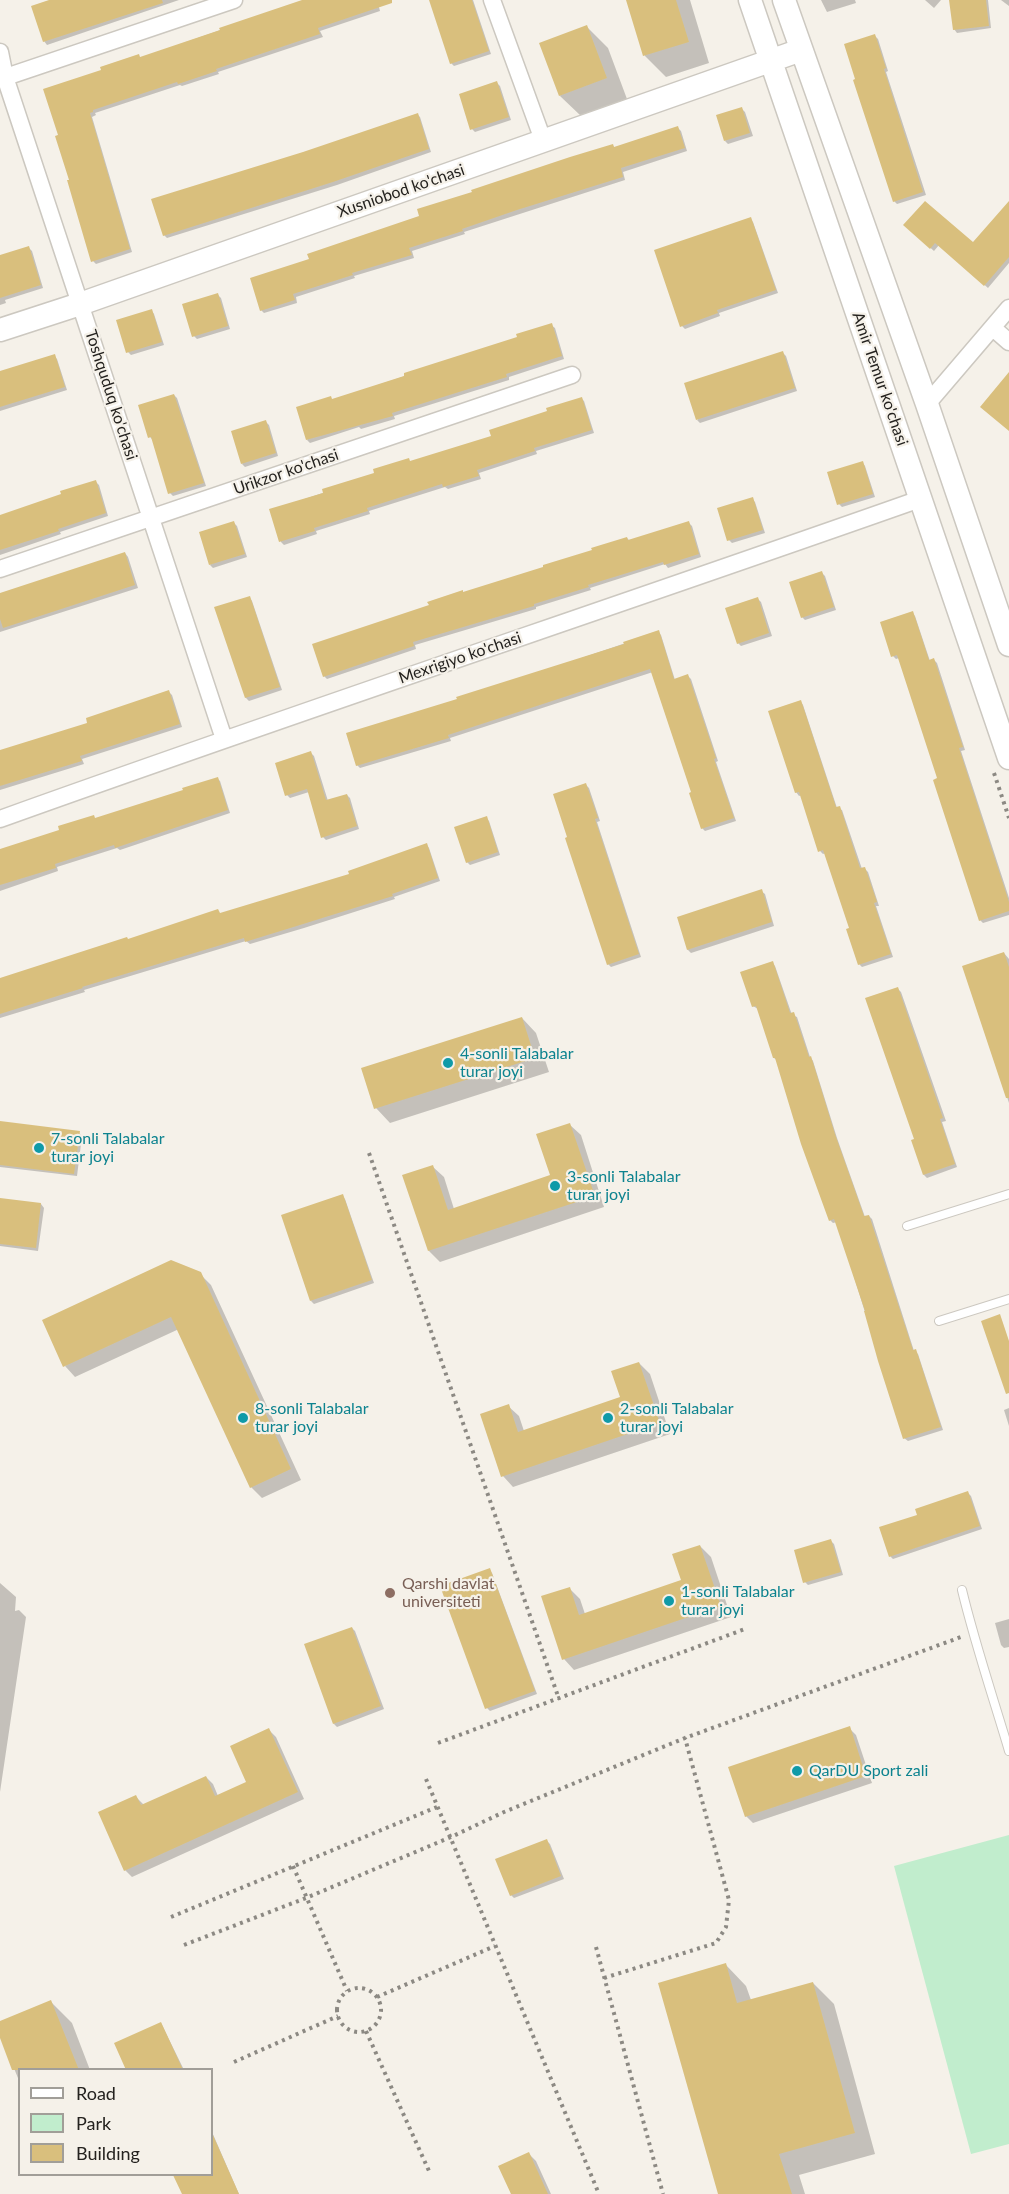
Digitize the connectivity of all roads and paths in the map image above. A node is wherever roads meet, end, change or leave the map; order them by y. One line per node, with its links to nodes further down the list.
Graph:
1 (234, 0): 8 (street)
2 (492, 0): 9 (street)
3 (750, 0): 7 (main road, Amir Temur ko'chasi)
4 (784, 0): 5 (main road)
5 (801, 50): 7 (main road, Xusniobod ko'chasi); 16 (main road)
6 (0, 52): 8 (street, Toshquduq ko'chasi)
7 (772, 60): 9 (main road, Xusniobod ko'chasi); 17 (main road, Amir Temur ko'chasi)
8 (3, 78): 10 (street, Toshquduq ko'chasi)
9 (543, 140): 10 (main road, Xusniobod ko'chasi)
10 (80, 304): 13 (main road, Xusniobod ko'chasi); 18 (street, Toshquduq ko'chasi)
11 (1009, 308): 12 (street)
12 (993, 328): 14 (street); 16 (street)
13 (0, 330)
14 (1009, 342)
15 (572, 375): 18 (street, Urikzor ko'chasi)
16 (927, 404): 20 (main road)
17 (920, 499): 21 (street, Mexrigiyo ko'chasi); 22 (main road, Amir Temur ko'chasi)
18 (151, 518): 19 (street, Urikzor ko'chasi); 21 (street, Toshquduq ko'chasi)
19 (0, 569)
20 (1009, 645)
21 (224, 739): 23 (street, Mexrigiyo ko'chasi)
22 (1009, 758)
23 (0, 819)
24 (369, 1153): 32 (path)
25 (1009, 1194): 26 (lane)
26 (907, 1226)
27 (1009, 1299): 28 (lane)
28 (939, 1321)
29 (962, 1590): 31 (lane)
30 (745, 1629): 32 (path)
31 (973, 1633): 33 (path); 35 (lane)
32 (559, 1699): 34 (path)
33 (685, 1738): 38 (path); 45 (path)
34 (438, 1743)
35 (1009, 1751)
36 (426, 1779): 37 (path)
37 (437, 1806): 38 (path); 39 (path)
38 (451, 1837): 40 (path); 43 (path)
39 (293, 1866): 40 (path); 41 (path)
40 (306, 1898): 42 (path); 46 (path)
41 (171, 1917)
42 (184, 1946)
43 (495, 1946): 47 (path); 52 (path)
44 (596, 1947): 45 (path)
45 (604, 1978): 53 (path)
46 (347, 1991): 47 (path); 48 (path)
47 (377, 1997): 49 (path)
48 (338, 2016): 49 (path); 50 (path)
49 (366, 2031): 51 (path)
50 (234, 2062)
51 (429, 2171)
52 (598, 2194)
53 (663, 2194)

